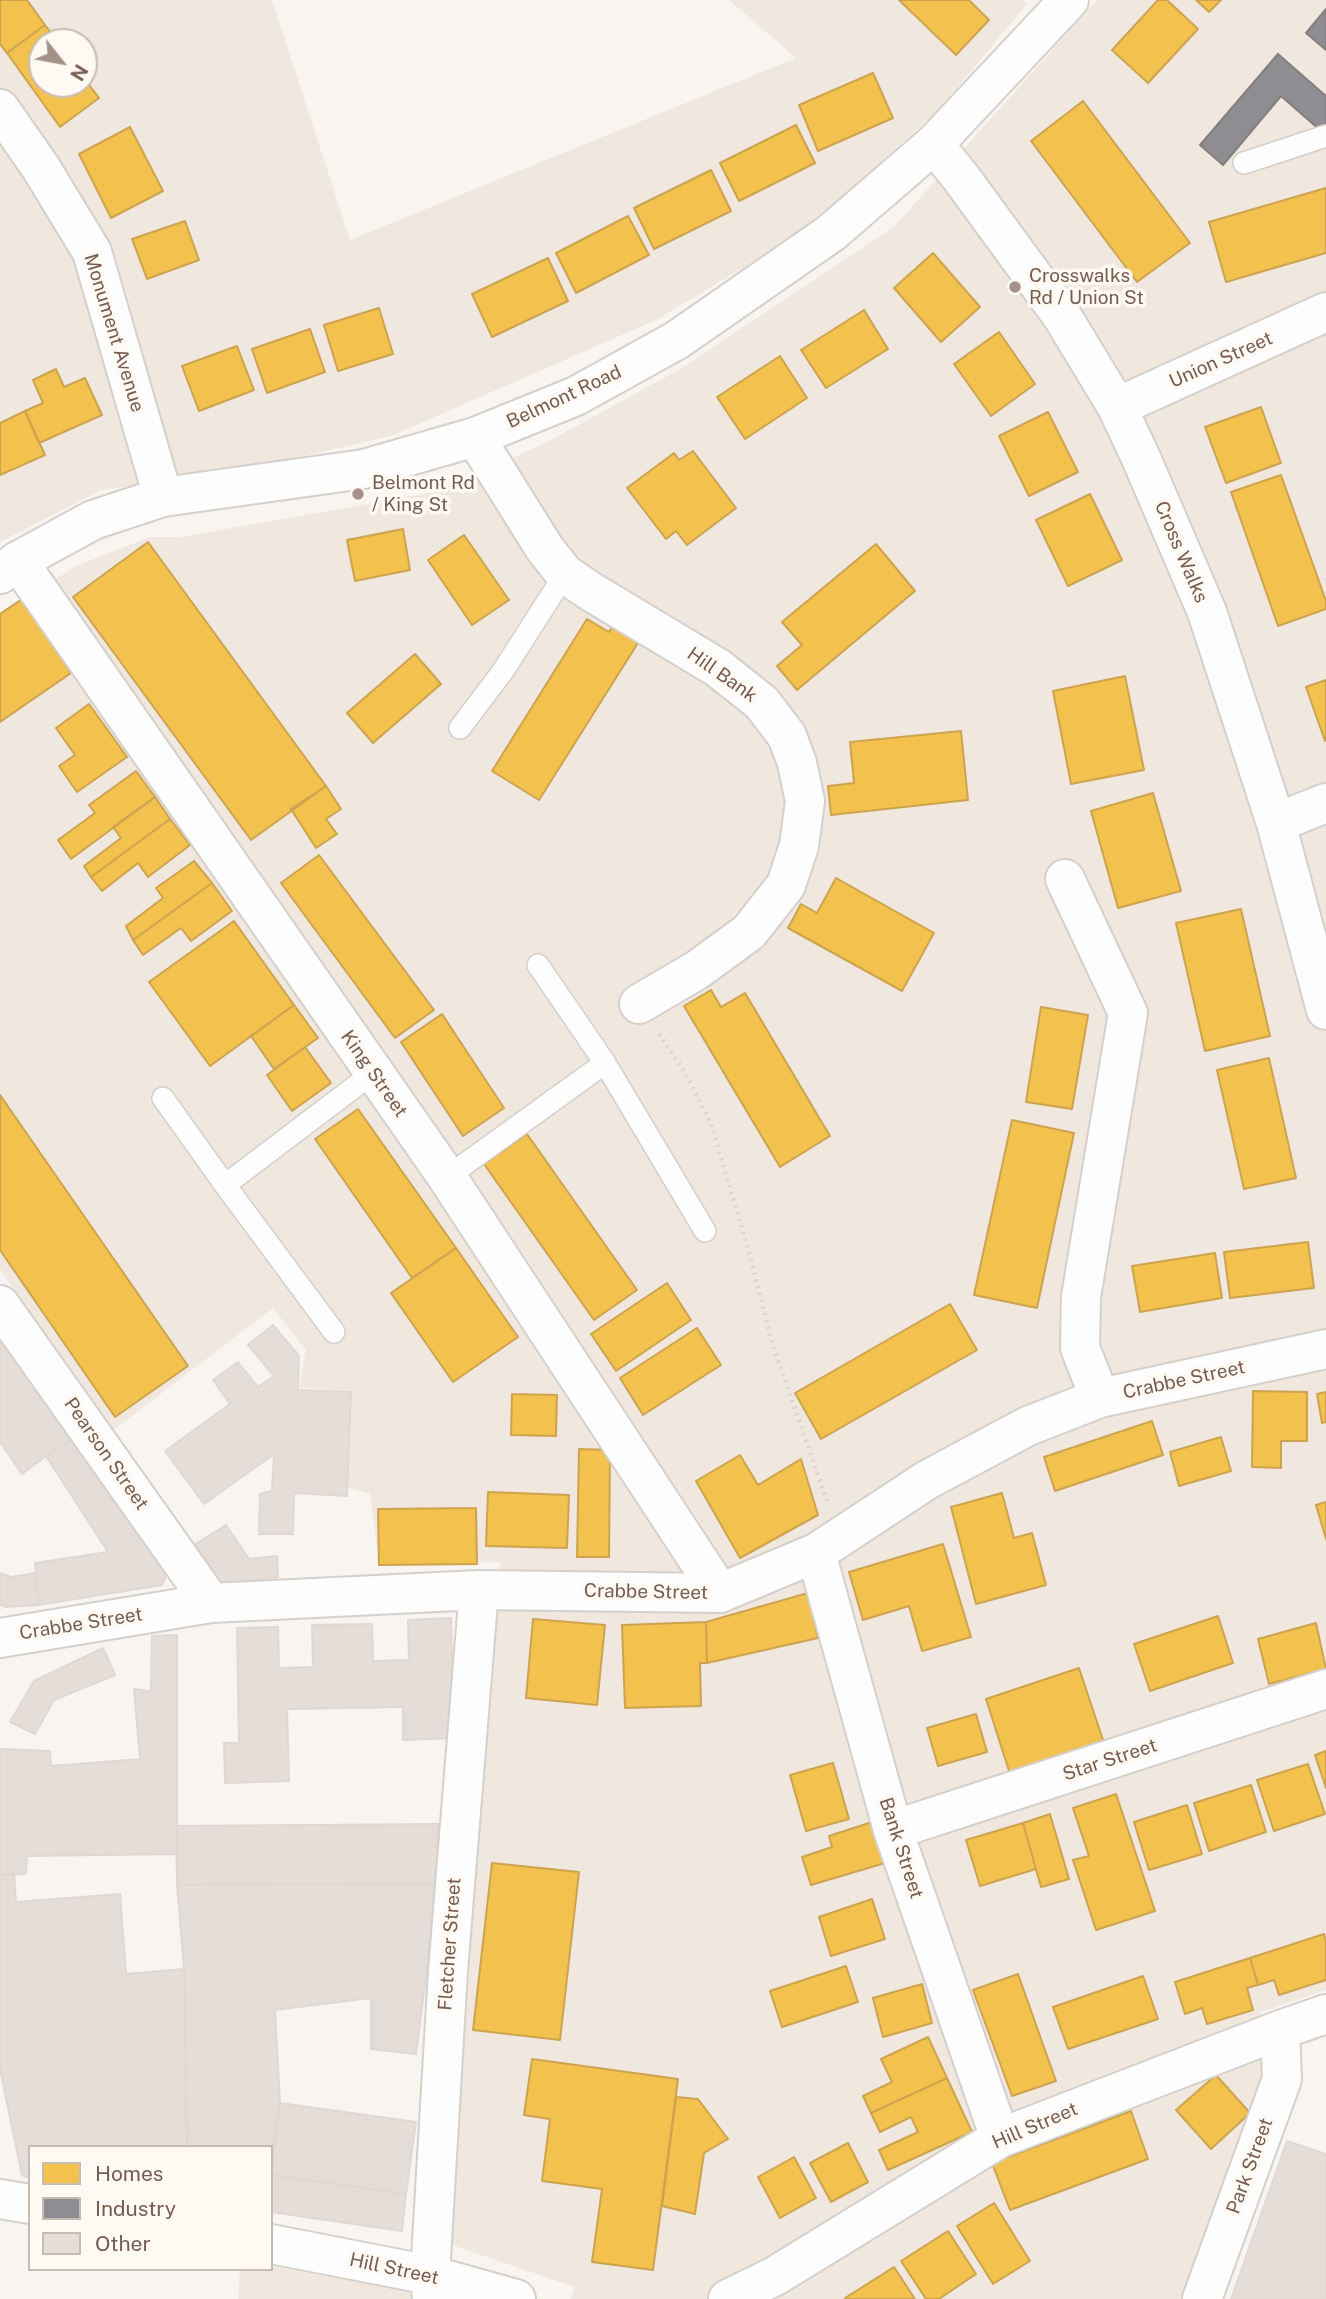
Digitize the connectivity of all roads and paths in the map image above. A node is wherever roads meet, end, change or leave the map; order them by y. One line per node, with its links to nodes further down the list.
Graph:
1 (1063, 2): 4 (street, Belmont Road)
2 (0, 108): 9 (street, Monument Avenue)
3 (1326, 136): 5 (lane)
4 (934, 144): 7 (street, Cross Walks); 8 (street, Belmont Road)
5 (1244, 163)
6 (1326, 312): 7 (street, Union Street)
7 (1116, 407): 14 (street, Cross Walks)
8 (475, 437): 9 (street, Belmont Road); 11 (street, Hill Bank)
9 (163, 497): 10 (street, Belmont Road)
10 (9, 568): 20 (street, King Street)
11 (565, 574): 12 (lane); 17 (street, Hill Bank)
12 (460, 728)
13 (1326, 803): 14 (street)
14 (1276, 823): 18 (street, Cross Walks)
15 (1065, 879): 28 (street)
16 (538, 965): 19 (lane)
17 (639, 1004): 29 (path)
18 (1326, 1010)
19 (605, 1063): 22 (lane); 24 (lane)
20 (373, 1073): 22 (street, King Street); 23 (lane)
21 (163, 1098): 23 (lane)
22 (447, 1177): 31 (street, King Street)
23 (225, 1185): 26 (lane)
24 (705, 1231)
25 (0, 1305): 32 (street, Pearson Street)
26 (334, 1332)
27 (1326, 1349): 28 (street, Crabbe Street)
28 (1100, 1398): 29 (street, Crabbe Street)
29 (823, 1548): 31 (street, Crabbe Street); 35 (street, Bank Street)
30 (479, 1590): 31 (street, Crabbe Street); 32 (street, Crabbe Street); 42 (street, Fletcher Street)
31 (720, 1593)
32 (211, 1603): 33 (street, Crabbe Street)
33 (0, 1638)
34 (1326, 1689): 35 (street, Star Street)
35 (893, 1830): 38 (street, Bank Street)
36 (1326, 2014): 37 (street, Hill Street)
37 (1280, 2030): 38 (street, Hill Street); 45 (street, Park Street)
38 (999, 2138): 44 (street, Hill Street)
39 (0, 2199): 40 (street)
40 (28, 2204)
41 (273, 2245): 42 (street, Hill Street)
42 (431, 2287): 43 (street, Hill Street)
43 (516, 2299)
44 (728, 2299)
45 (1202, 2299)

